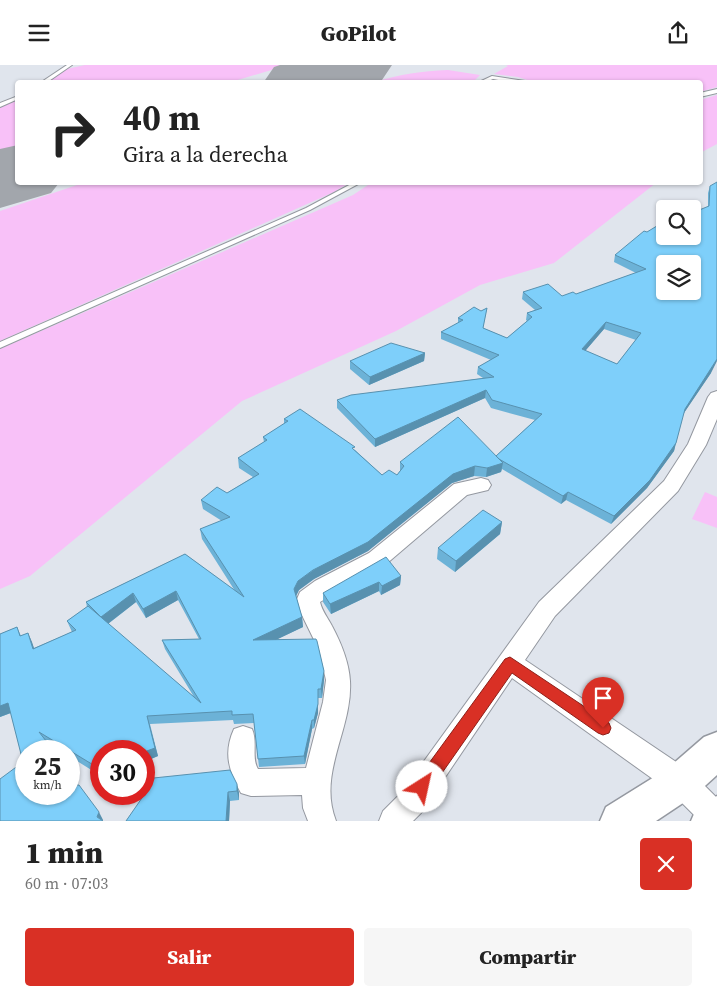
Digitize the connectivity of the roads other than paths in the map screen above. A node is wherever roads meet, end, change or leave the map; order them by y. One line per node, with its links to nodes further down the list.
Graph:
1 (70, 65): 2 (lane)
2 (47, 80)
3 (486, 80): 4 (lane)
4 (508, 80)
5 (717, 91): 6 (lane)
6 (703, 94)
7 (15, 98): 8 (lane)
8 (0, 105)
9 (353, 185): 10 (lane)
10 (0, 345)
11 (717, 397): 13 (street)
12 (481, 485): 16 (street)
13 (510, 663): 17 (street); 20 (street)
14 (243, 739): 16 (street)
15 (717, 751): 17 (street)
16 (317, 781): 19 (street)
17 (681, 782): 18 (street); 21 (street)
18 (715, 818)
19 (322, 821)
20 (393, 821)
21 (620, 821)

